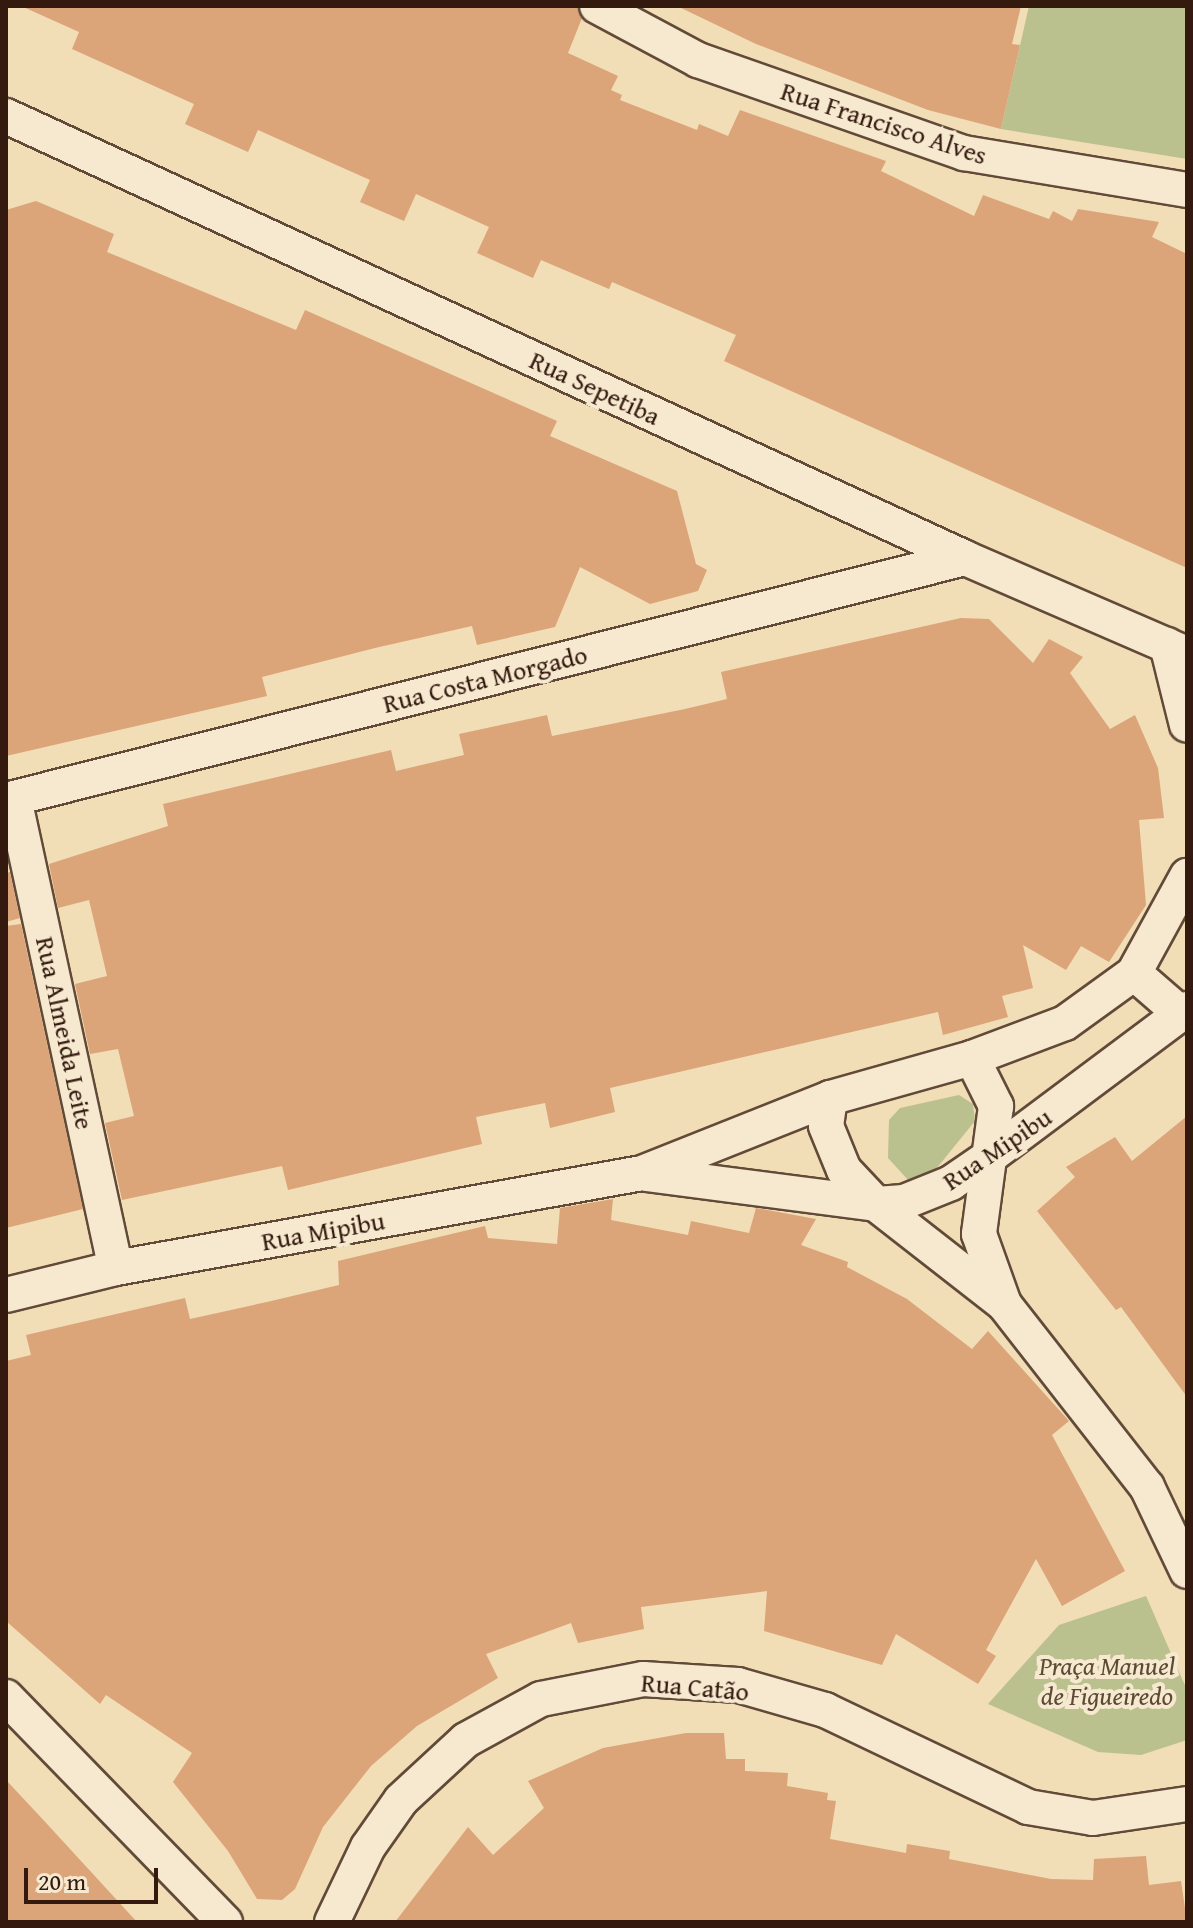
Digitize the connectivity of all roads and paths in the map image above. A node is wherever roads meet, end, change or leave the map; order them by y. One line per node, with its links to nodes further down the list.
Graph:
1 (597, 6): 3 (street, Rua Francisco Alves)
2 (6, 116): 4 (street, Rua Sepetiba)
3 (1187, 190)
4 (965, 558): 5 (street, Rua Sepetiba); 7 (street, Rua Costa Morgado)
5 (1177, 650): 6 (street)
6 (1187, 725)
7 (10, 799): 16 (street, Rua Almeida Leite)
8 (1187, 876): 9 (street, Rua Mipibu)
9 (1134, 973): 10 (street, Rua Mipibu); 11 (street, Rua Mipibu)
10 (1184, 1011): 13 (street, Rua Mipibu)
11 (972, 1058): 12 (street, Rua Mipibu); 13 (street)
12 (830, 1098): 14 (street, Rua Mipibu); 15 (street)
13 (989, 1157): 15 (street, Rua Mipibu); 18 (street)
14 (642, 1173): 15 (street, Rua Mipibu); 16 (street, Rua Mipibu)
15 (876, 1204): 18 (street)
16 (116, 1268): 17 (street, Rua Mipibu)
17 (6, 1295)
18 (1004, 1304): 19 (street)
19 (1187, 1571)
20 (6, 1697): 22 (street)
21 (1187, 1804): 23 (street, Rua Catão)
22 (225, 1922)
23 (332, 1922)

